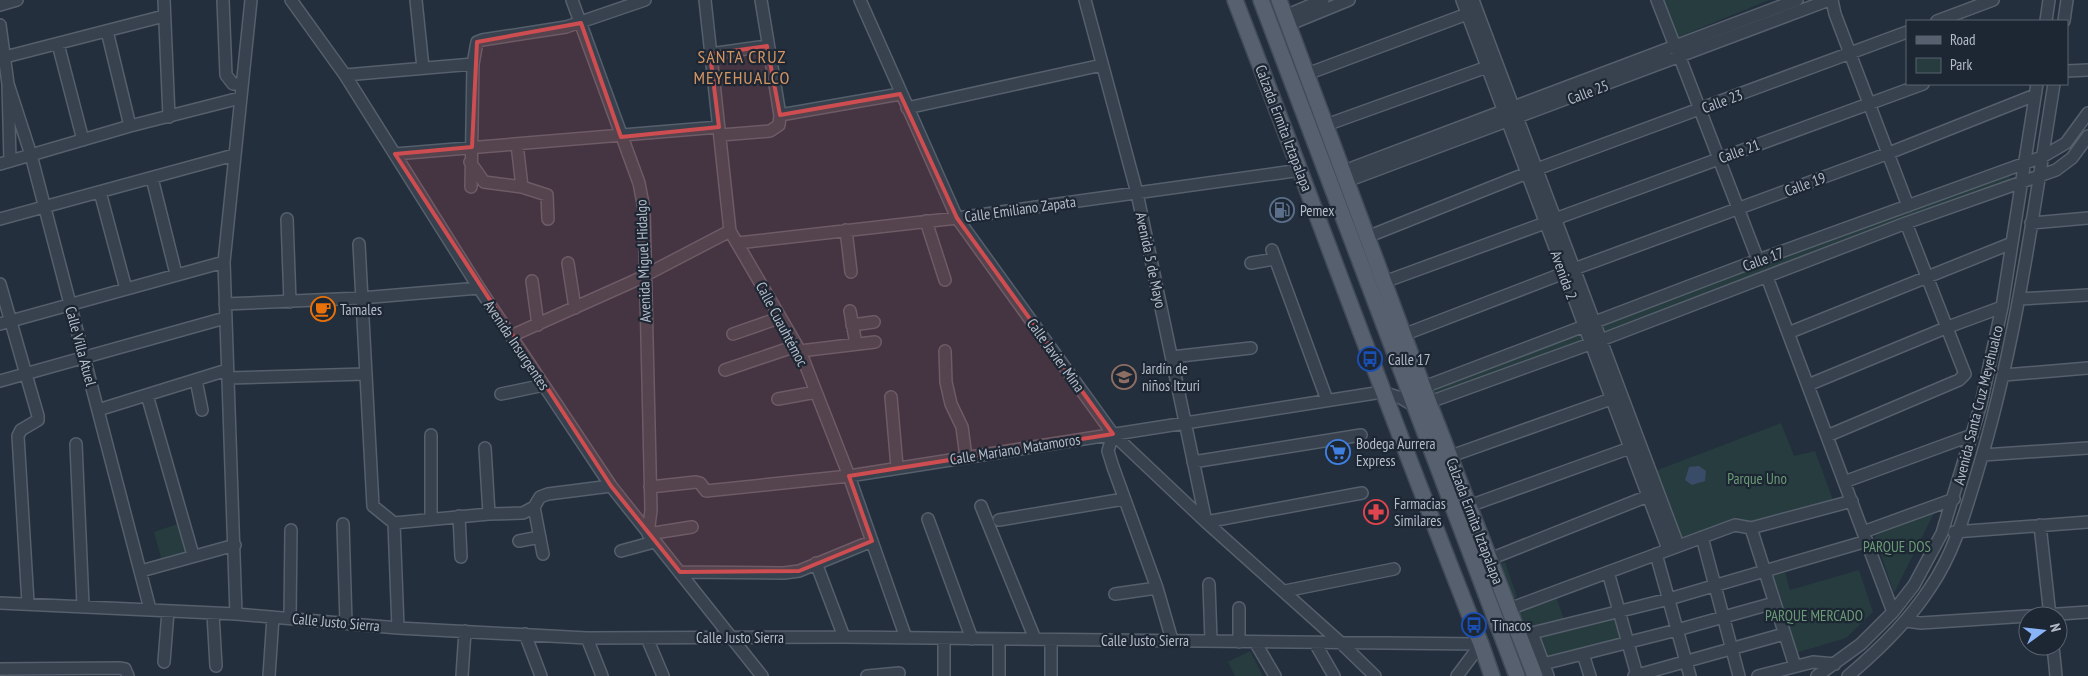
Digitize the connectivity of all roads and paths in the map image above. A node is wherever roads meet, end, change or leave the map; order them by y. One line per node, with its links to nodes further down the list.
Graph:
1 (17, 0): 26 (street)
2 (164, 0): 28 (street)
3 (223, 0): 52 (street)
4 (251, 0): 52 (street)
5 (291, 0): 50 (street, Avenida Insurgentes)
6 (416, 0): 46 (street)
7 (572, 0): 33 (street, Avenida Miguel Hidalgo)
8 (645, 0): 33 (street)
9 (705, 0): 40 (street, Calle Cuauhtémoc)
10 (761, 0): 38 (street)
11 (860, 0): 56 (street, Calle Javier Mina)
12 (1085, 0): 44 (street, Avenida 5 de Mayo)
13 (1235, 0): 82 (main road, Calzada Ermita Iztapalapa)
14 (1261, 0): 169 (main road, Calzada Ermita Iztapalapa)
15 (1279, 0): 29 (main road, Calzada Ermita Iztapalapa)
16 (1323, 0): 29 (street)
17 (1349, 0): 29 (street)
18 (1462, 0): 27 (street, Avenida 2)
19 (1473, 0): 63 (street, Avenida 2)
20 (1657, 0): 39 (street)
21 (1797, 0): 39 (street, Calle 25)
22 (1827, 0): 39 (street, Calle 25); 41 (street)
23 (1993, 0): 30 (street)
24 (2050, 0): 31 (street)
25 (2067, 0): 32 (street)
26 (0, 5)
27 (1467, 14): 45 (street, Avenida 2); 49 (street)
28 (164, 16): 35 (street); 64 (street)
29 (1287, 20): 49 (main road, Calzada Ermita Iztapalapa)
30 (1940, 20)
31 (2046, 20)
32 (2064, 20)
33 (581, 23): 43 (street); 68 (street, Avenida Miguel Hidalgo)
34 (0, 24): 42 (street)
35 (107, 31): 37 (street); 66 (street)
36 (1906, 32): 41 (street, Calle 23)
37 (58, 44): 42 (street); 70 (street)
38 (767, 46): 40 (street); 62 (street)
39 (1676, 48): 60 (street); 63 (street, Calle 25)
40 (710, 54): 67 (street, Calle Cuauhtémoc)
41 (1850, 54): 58 (street); 60 (street, Calle 23)
42 (5, 58): 51 (street)
43 (473, 64): 46 (street); 72 (street)
44 (1102, 65): 59 (street); 91 (street, Avenida 5 de Mayo)
45 (1487, 67): 63 (street, Avenida 2); 65 (street)
46 (423, 68): 50 (street)
47 (2088, 70): 48 (street)
48 (2068, 71)
49 (1307, 74): 65 (main road, Calzada Ermita Iztapalapa)
50 (345, 75): 73 (street, Avenida Insurgentes)
51 (8, 84): 75 (street, Calle Villa Atuel); 79 (street)
52 (242, 84): 57 (street)
53 (1920, 85): 58 (street, Calle 21)
54 (2054, 85): 77 (street, Avenida Santa Cruz Meyehualco)
55 (2036, 89): 74 (street, Calle 19); 81 (street, Avenida Santa Cruz Meyehualco)
56 (900, 94): 59 (street, Calle Javier Mina); 62 (street)
57 (240, 98): 64 (street); 76 (street)
58 (1870, 104): 74 (street); 78 (street, Calle 21)
59 (907, 108): 95 (street, Calle Javier Mina)
60 (1700, 109): 78 (street); 83 (street, Calle 23)
61 (2088, 113): 77 (street, Calle 17)
62 (780, 115): 67 (street)
63 (1510, 115): 83 (street, Avenida 2); 84 (street, Calle 25)
64 (169, 117): 66 (street)
65 (1326, 124): 84 (main road, Calzada Ermita Iztapalapa)
66 (130, 126): 70 (street)
67 (720, 131): 68 (street); 105 (street, Calle Cuauhtémoc)
68 (621, 136): 71 (street); 117 (street, Avenida Miguel Hidalgo)
69 (2088, 136): 85 (street, Calle 17)
70 (83, 140): 75 (street)
71 (517, 144): 72 (street); 89 (street)
72 (472, 147): 73 (street); 80 (street)
73 (395, 154): 124 (street, Avenida Insurgentes)
74 (1888, 154): 92 (street); 94 (street, Calle 19)
75 (31, 155): 79 (street); 93 (street, Calle Villa Atuel)
76 (234, 155): 86 (street); 111 (street)
77 (2042, 157): 81 (street, Calle 17); 85 (street, Avenida Santa Cruz Meyehualco)
78 (1719, 159): 94 (street); 101 (street, Calle 21)
79 (5, 162)
80 (470, 162): 88 (street); 89 (street)
81 (2025, 162): 87 (street, Avenida Santa Cruz Meyehualco); 92 (street, Calle 17)
82 (1301, 170): 91 (street, Calle Emiliano Zapata); 168 (main road, Calzada Ermita Iztapalapa)
83 (1532, 171): 101 (street, Avenida 2); 106 (street, Calle 23)
84 (1345, 176): 106 (main road, Calzada Ermita Iztapalapa)
85 (2039, 176): 87 (street, Calle 17); 102 (street, Avenida Santa Cruz Meyehualco)
86 (152, 178): 90 (street); 116 (street)
87 (2022, 182): 103 (street, Calle 17); 108 (street, Avenida Santa Cruz Meyehualco)
88 (471, 187)
89 (522, 187): 98 (street)
90 (100, 192): 93 (street); 125 (street)
91 (1137, 193): 95 (street, Calle Emiliano Zapata); 154 (street, Avenida 5 de Mayo)
92 (1908, 206): 110 (street, Calle 17)
93 (45, 207): 99 (street); 130 (street, Calle Villa Atuel)
94 (1738, 208): 110 (street); 114 (street, Calle 19)
95 (957, 218): 100 (street, Calle Emiliano Zapata); 180 (street, Calle Javier Mina)
96 (2088, 218): 102 (street)
97 (287, 219): 129 (street)
98 (548, 219)
99 (0, 220)
100 (926, 221): 104 (street, Calle Emiliano Zapata); 120 (street)
101 (1550, 221): 114 (street, Avenida 2); 122 (street, Calle 21)
102 (2031, 223): 128 (street, Avenida Santa Cruz Meyehualco)
103 (1906, 224): 118 (street, Calle 17); 119 (street)
104 (846, 230): 107 (street, Calle Emiliano Zapata); 115 (street)
105 (730, 231): 107 (street, Calle Cuauhtémoc); 117 (street)
106 (1367, 236): 122 (main road, Calzada Ermita Iztapalapa)
107 (738, 243): 136 (street, Calle Cuauhtémoc)
108 (2012, 243): 119 (street); 132 (street, Avenida Santa Cruz Meyehualco)
109 (359, 244): 127 (street)
110 (1758, 260): 141 (street, Calle 17)
111 (224, 262): 116 (street); 131 (street)
112 (568, 263): 133 (street)
113 (1250, 263): 175 (street)
114 (1569, 271): 141 (street, Avenida 2); 145 (street, Calle 19)
115 (851, 272)
116 (176, 274): 125 (street)
117 (645, 276): 133 (street); 197 (street, Avenida Miguel Hidalgo)
118 (1767, 277): 143 (street); 148 (street, Calle 17)
119 (1926, 277): 142 (street); 143 (street)
120 (945, 280)
121 (532, 281): 139 (street)
122 (1384, 282): 145 (main road, Calzada Ermita Iztapalapa)
123 (0, 284): 138 (street)
124 (479, 288): 127 (street); 146 (street, Avenida Insurgentes)
125 (126, 289): 130 (street)
126 (2088, 295): 128 (street)
127 (361, 298): 129 (street); 160 (street)
128 (2019, 299): 162 (street, Avenida Santa Cruz Meyehualco)
129 (290, 302): 131 (street)
130 (70, 304): 138 (street); 153 (street, Calle Villa Atuel)
131 (225, 304): 135 (street)
132 (2002, 307): 142 (street); 157 (street, Avenida Santa Cruz Meyehualco)
133 (575, 308): 139 (street)
134 (850, 311): 140 (street)
135 (225, 318): 153 (street); 159 (street)
136 (780, 318): 144 (street); 151 (street, Calle Cuauhtémoc)
137 (874, 322): 140 (street)
138 (5, 323): 158 (street)
139 (538, 325): 146 (street)
140 (852, 325): 149 (street)
141 (1589, 325): 148 (street, Avenida 2); 169 (street, Calle 17)
142 (1948, 327): 161 (street); 166 (street)
143 (1788, 333): 166 (street)
144 (733, 334)
145 (1403, 334): 169 (main road, Calzada Ermita Iztapalapa)
146 (511, 336): 165 (street, Avenida Insurgentes)
147 (875, 342): 149 (street)
148 (1595, 342): 174 (street, Avenida 2); 176 (street, Calle 17); 228 (street, Avenida 2)
149 (856, 344): 151 (street)
150 (1251, 348): 154 (street)
151 (798, 349): 156 (street); 167 (street, Calle Cuauhtémoc)
152 (945, 351): 191 (street)
153 (83, 356): 158 (street); 177 (street, Calle Villa Atuel)
154 (1172, 357): 179 (street, Avenida 5 de Mayo)
155 (2088, 368): 162 (street)
156 (725, 370)
157 (1988, 372): 161 (street); 182 (street, Avenida Santa Cruz Meyehualco)
158 (26, 374): 164 (street); 248 (street)
159 (228, 374): 160 (street); 163 (street); 227 (street)
160 (365, 374): 213 (street)
161 (1965, 374): 184 (street)
162 (2004, 375): 189 (street, Avenida Santa Cruz Meyehualco)
163 (196, 380): 171 (street); 178 (street)
164 (0, 381)
165 (544, 385): 170 (street); 196 (street, Avenida Insurgentes)
166 (1808, 385): 184 (street)
167 (816, 392): 173 (street); 194 (street, Calle Cuauhtémoc)
168 (1382, 392): 169 (street); 175 (street, Calle Mariano Matamoros); 290 (main road, Calzada Ermita Iztapalapa)
169 (1411, 392): 176 (main road, Calzada Ermita Iztapalapa); 176 (street)
170 (501, 394)
171 (147, 395): 177 (street); 232 (street)
172 (891, 397): 193 (street)
173 (778, 399)
174 (1611, 399): 187 (street, Avenida 2); 190 (street)
175 (1327, 400): 179 (street, Calle Mariano Matamoros)
176 (1422, 405): 190 (main road, Calzada Ermita Iztapalapa); 319 (main road, Calzada Ermita Iztapalapa)
177 (98, 410): 238 (street, Calle Villa Atuel)
178 (202, 410)
179 (1185, 424): 180 (street, Calle Mariano Matamoros); 192 (street, Avenida 5 de Mayo)
180 (1113, 434): 191 (street, Calle Mariano Matamoros); 200 (street); 211 (street, Calle Javier Mina)
181 (1361, 435): 192 (street)
182 (1972, 435): 195 (street); 201 (street, Avenida Santa Cruz Meyehualco)
183 (431, 436): 209 (street)
184 (1827, 436): 195 (street)
185 (76, 444): 250 (street)
186 (485, 448): 206 (street)
187 (1630, 448): 199 (street, Avenida 2); 204 (street)
188 (2088, 448): 189 (street)
189 (1982, 455): 219 (street, Avenida Santa Cruz Meyehualco)
190 (1451, 456): 204 (main road, Calzada Ermita Iztapalapa)
191 (966, 457): 193 (street, Calle Mariano Matamoros)
192 (1192, 462): 211 (street, Avenida 5 de Mayo)
193 (897, 467): 194 (street, Calle Mariano Matamoros)
194 (849, 476): 197 (street, Calle Mariano Matamoros); 226 (street, Calle Cuauhtémoc)
195 (1844, 482): 202 (street)
196 (611, 486): 205 (street); 224 (street, Avenida Insurgentes)
197 (650, 487): 224 (street, Avenida Miguel Hidalgo)
198 (1362, 493): 211 (street)
199 (1648, 496): 228 (street, Avenida 2); 234 (street)
200 (1124, 499): 210 (street); 243 (street)
201 (1954, 499): 220 (street, Avenida Santa Cruz Meyehualco); 222 (street)
202 (1852, 501): 217 (street); 222 (street)
203 (981, 506): 281 (street)
204 (1469, 506): 234 (main road, Calzada Ermita Iztapalapa)
205 (534, 507): 206 (street); 223 (street)
206 (489, 514): 207 (street)
207 (459, 516): 209 (street); 233 (street)
208 (928, 519): 279 (street)
209 (431, 520): 213 (street)
210 (999, 520)
211 (1206, 522): 244 (street, Calle Javier Mina)
212 (2088, 522): 215 (street)
213 (394, 523): 268 (street)
214 (343, 524): 267 (street)
215 (2040, 525): 219 (street); 251 (street)
216 (692, 526): 224 (street)
217 (1750, 528): 221 (street); 237 (street)
218 (291, 530): 264 (street)
219 (1959, 531): 220 (street); 266 (street, Avenida Santa Cruz Meyehualco)
220 (1942, 533): 257 (street, Avenida Santa Cruz Meyehualco)
221 (1702, 536): 228 (street); 242 (street)
222 (1865, 536): 237 (street); 257 (street)
223 (540, 537): 225 (street); 230 (street)
224 (651, 538): 229 (street); 239 (street, Avenida Insurgentes)
225 (519, 540)
226 (872, 541): 235 (street); 277 (street, Calle Cuauhtémoc)
227 (234, 545): 232 (street); 260 (street)
228 (1673, 547): 231 (street)
229 (621, 551)
230 (543, 554)
231 (1656, 554): 240 (street); 246 (street)
232 (193, 555): 238 (street)
233 (461, 557)
234 (1490, 559): 254 (main road, Calzada Ermita Iztapalapa)
235 (816, 563): 239 (street); 274 (street)
236 (1394, 569): 244 (street)
237 (1763, 570): 242 (street); 249 (street)
238 (141, 571): 253 (street, Calle Villa Atuel)
239 (680, 572): 273 (street, Avenida Insurgentes)
240 (1608, 572): 254 (street); 256 (street)
241 (1208, 584): 284 (street)
242 (1715, 584): 246 (street); 265 (street)
243 (1157, 588): 245 (street); 283 (street)
244 (1285, 591): 289 (street, Calle Javier Mina)
245 (1115, 594)
246 (1669, 599): 256 (street); 269 (street)
247 (0, 603): 248 (street, Calle Justo Sierra)
248 (28, 603): 250 (street, Calle Justo Sierra)
249 (1774, 603): 265 (street); 272 (street)
250 (83, 605): 253 (street, Calle Justo Sierra)
251 (2049, 606)
252 (1239, 608): 285 (street)
253 (150, 609): 255 (street, Calle Justo Sierra)
254 (1509, 609): 300 (main road, Calzada Ermita Iztapalapa)
255 (168, 611): 259 (street, Calle Justo Sierra); 294 (street)
256 (1619, 612): 287 (street); 300 (street)
257 (1893, 612): 296 (street, Avenida Santa Cruz Meyehualco)
258 (2088, 612): 261 (street)
259 (213, 614): 260 (street, Calle Justo Sierra); 297 (street)
260 (236, 614): 262 (street, Calle Justo Sierra)
261 (2068, 614)
262 (273, 617): 264 (street, Calle Justo Sierra); 304 (street)
263 (2018, 617): 266 (street)
264 (290, 618): 267 (street, Calle Justo Sierra)
265 (1724, 618): 269 (street); 291 (street)
266 (1906, 621): 327 (street, Avenida Santa Cruz Meyehualco)
267 (346, 623): 268 (street, Calle Justo Sierra)
268 (398, 628): 270 (street, Calle Justo Sierra)
269 (1677, 630): 287 (street); 295 (street)
270 (464, 631): 271 (street, Calle Justo Sierra); 305 (street)
271 (525, 634): 275 (street, Calle Justo Sierra); 306 (street)
272 (1784, 634): 291 (street); 298 (street)
273 (731, 636): 274 (street, Calle Justo Sierra); 276 (street, Calle Justo Sierra); 309 (street, Avenida Insurgentes)
274 (844, 637): 277 (street, Calle Justo Sierra)
275 (587, 638): 276 (street, Calle Justo Sierra); 307 (street)
276 (647, 638): 308 (street)
277 (906, 638): 278 (street, Calle Justo Sierra)
278 (944, 639): 279 (street, Calle Justo Sierra); 311 (street)
279 (972, 639): 280 (street, Calle Justo Sierra)
280 (999, 639): 281 (street, Calle Justo Sierra); 312 (street)
281 (1035, 639): 282 (street, Calle Justo Sierra)
282 (1051, 640): 283 (street, Calle Justo Sierra); 313 (street)
283 (1172, 640): 284 (street, Calle Justo Sierra)
284 (1211, 641): 285 (street, Calle Justo Sierra)
285 (1239, 642): 286 (street, Calle Justo Sierra)
286 (1255, 642): 288 (street, Calle Justo Sierra); 314 (street)
287 (1628, 642): 292 (street); 322 (street)
288 (1315, 643): 289 (street, Calle Justo Sierra); 315 (street)
289 (1341, 643): 290 (street, Calle Justo Sierra); 316 (street, Calle Javier Mina)
290 (1482, 644): 317 (street); 318 (main road, Calzada Ermita Iztapalapa)
291 (1732, 649): 295 (street); 324 (street)
292 (1583, 654): 300 (street); 321 (street)
293 (2054, 656): 328 (street)
294 (164, 662)
295 (1686, 662): 302 (street); 323 (street)
296 (1835, 664): 298 (street); 326 (street, Avenida Santa Cruz Meyehualco)
297 (216, 666)
298 (1795, 666): 325 (street)
299 (0, 668): 303 (street)
300 (1539, 670): 320 (street)
301 (899, 673): 310 (street)
302 (1659, 673): 322 (street)
303 (128, 676)
304 (269, 676)
305 (462, 676)
306 (541, 676)
307 (602, 676)
308 (663, 676)
309 (762, 676)
310 (867, 676)
311 (944, 676)
312 (998, 676)
313 (1051, 676)
314 (1275, 676)
315 (1334, 676)
316 (1375, 676)
317 (1457, 676)
318 (1492, 676)
319 (1517, 676)
320 (1548, 676)
321 (1590, 676)
322 (1636, 676)
323 (1690, 676)
324 (1739, 676)
325 (1758, 676)
326 (1817, 676)
327 (1848, 676)
328 (2056, 676)

